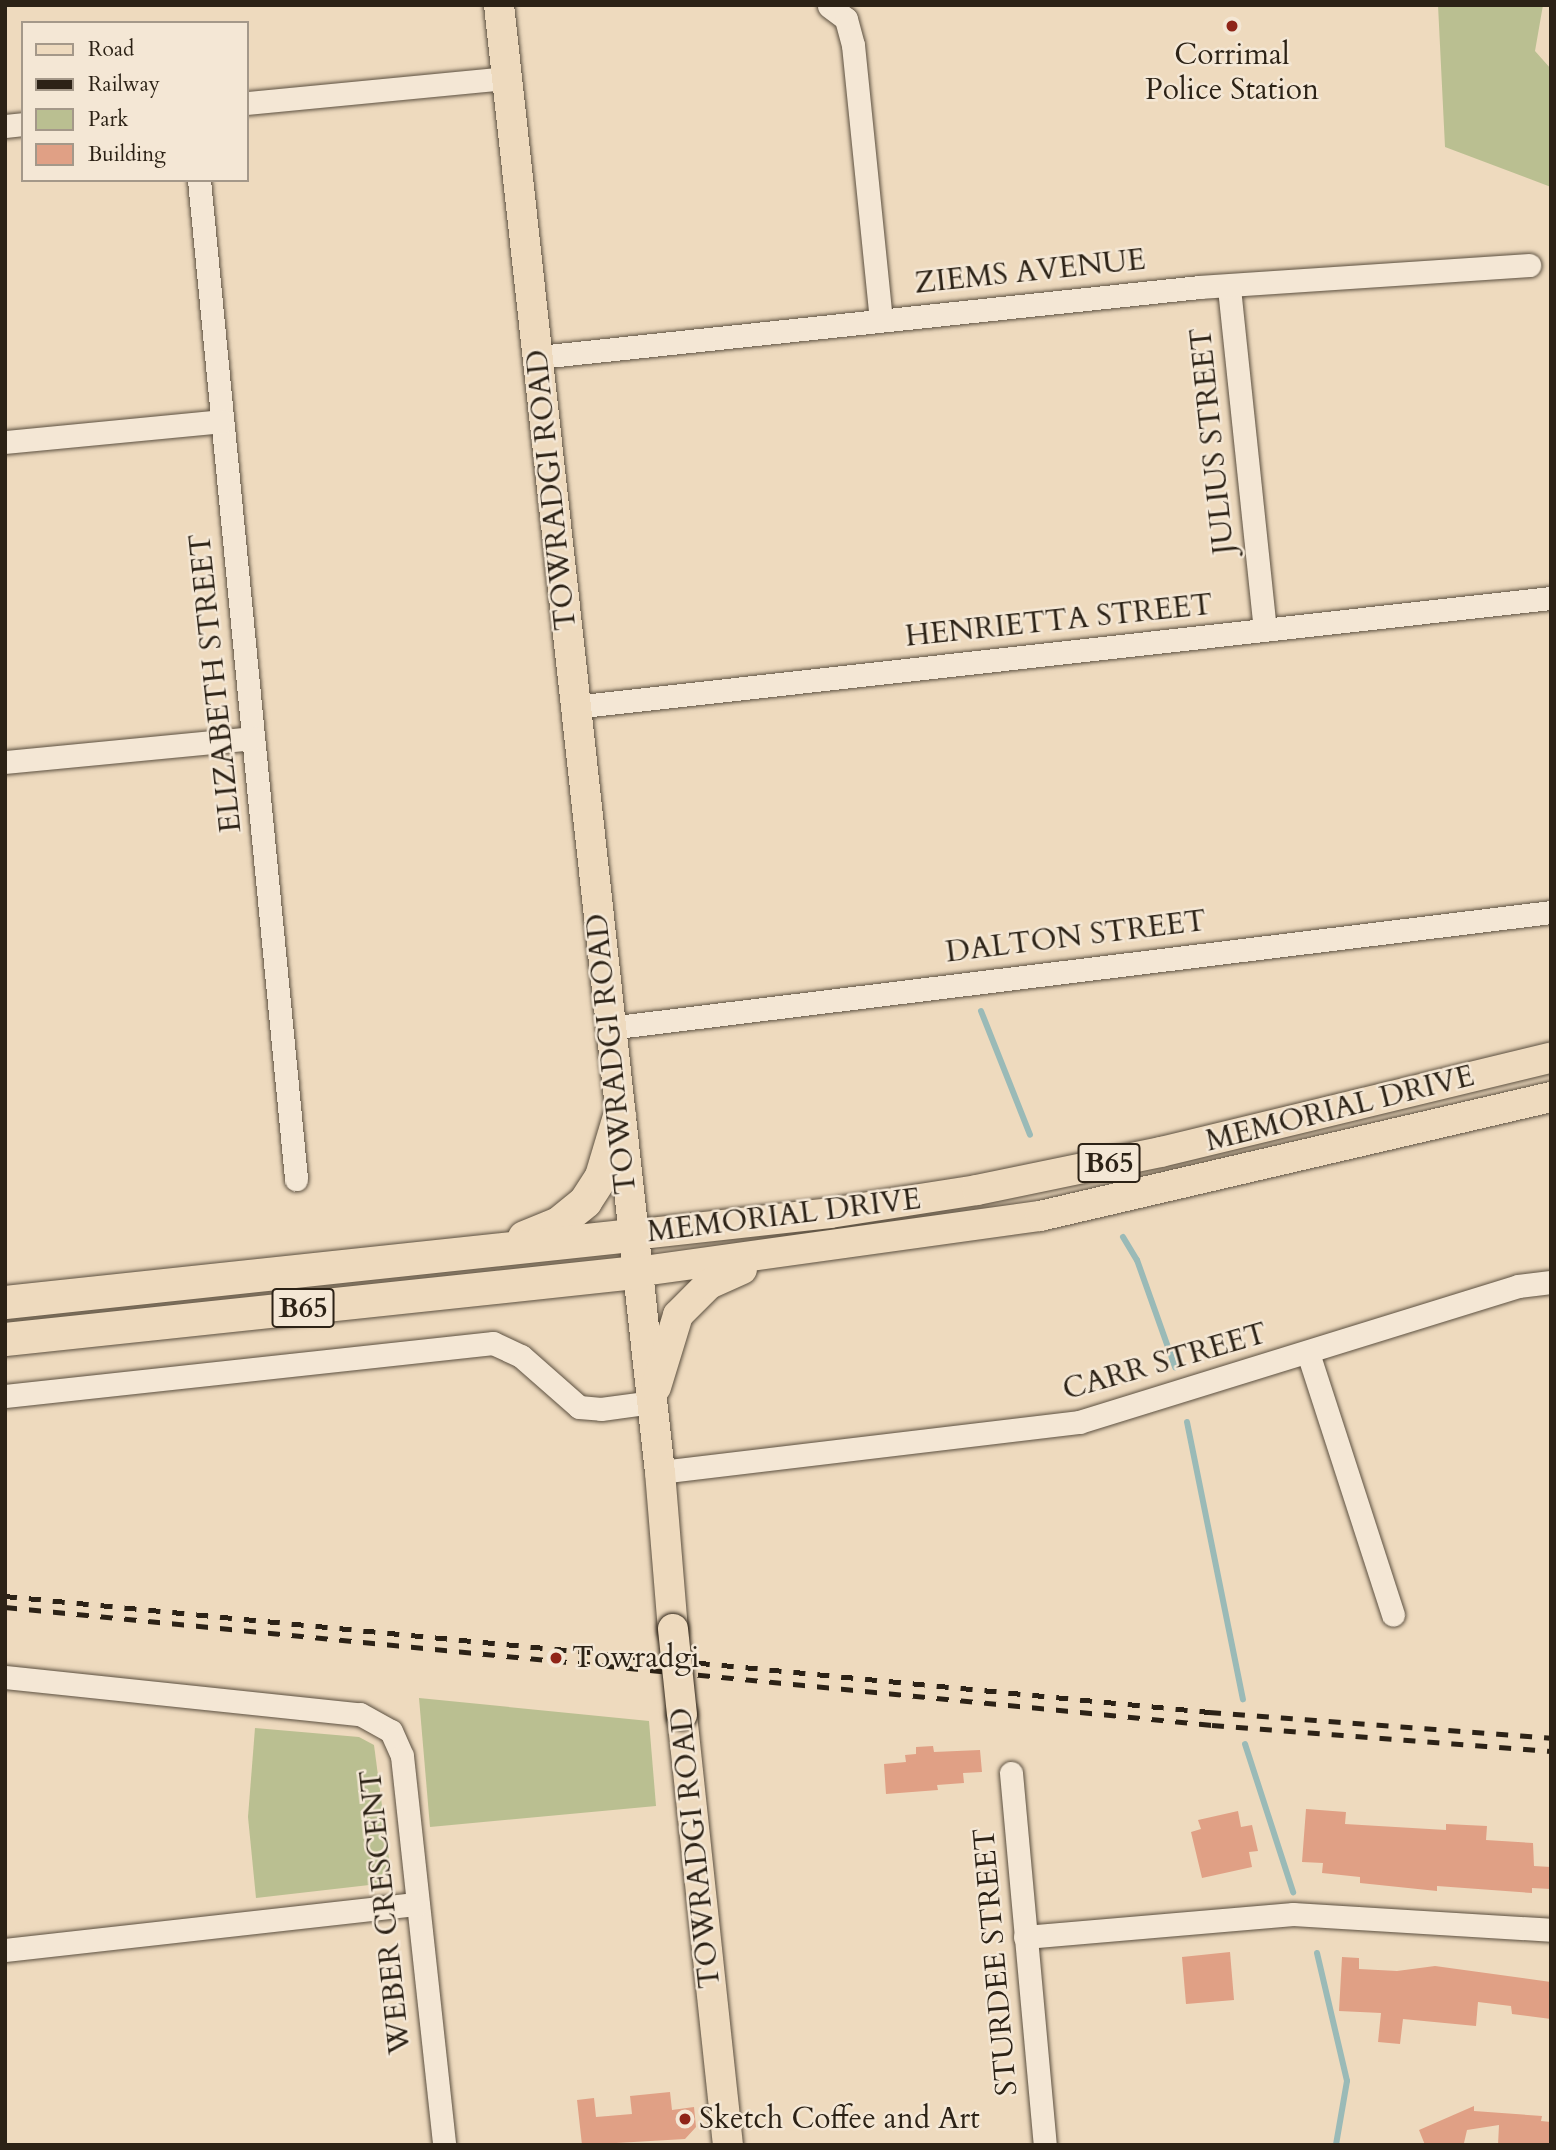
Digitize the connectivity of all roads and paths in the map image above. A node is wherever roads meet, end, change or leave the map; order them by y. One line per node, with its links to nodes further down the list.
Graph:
1 (499, 5): 3 (main road, TOWRADGI ROAD)
2 (829, 6): 8 (street)
3 (507, 78): 4 (street); 9 (main road, TOWRADGI ROAD)
4 (248, 103)
5 (199, 182): 10 (street, ELIZABETH STREET)
6 (1529, 265): 7 (street, ZIEMS AVENUE)
7 (1229, 288): 8 (street, ZIEMS AVENUE); 13 (street, JULIUS STREET)
8 (881, 319): 9 (street, ZIEMS AVENUE)
9 (539, 357): 14 (main road, TOWRADGI ROAD)
10 (222, 421): 11 (street); 15 (street, ELIZABETH STREET)
11 (5, 442)
12 (1551, 598): 13 (street, HENRIETTA STREET)
13 (1265, 629): 14 (street, HENRIETTA STREET)
14 (575, 707): 18 (main road, TOWRADGI ROAD)
15 (253, 738): 16 (street); 22 (street, ELIZABETH STREET)
16 (5, 762)
17 (1551, 912): 18 (street, DALTON STREET)
18 (609, 1028): 21 (main road, TOWRADGI ROAD)
19 (1551, 1058): 23 (main road, MEMORIAL DRIVE / B65)
20 (1551, 1097): 24 (main road, MEMORIAL DRIVE / B65)
21 (619, 1116): 23 (main road, TOWRADGI ROAD); 25 (highway)
22 (296, 1179)
23 (632, 1235): 25 (highway, MEMORIAL DRIVE / B65); 26 (main road, TOWRADGI ROAD)
24 (810, 1251): 26 (main road, MEMORIAL DRIVE / B65); 32 (main road)
25 (464, 1254): 28 (highway, MEMORIAL DRIVE / B65)
26 (636, 1272): 29 (highway, MEMORIAL DRIVE / B65); 32 (main road, TOWRADGI ROAD)
27 (1551, 1282): 30 (street, CARR STREET)
28 (5, 1302)
29 (5, 1339)
30 (1308, 1353): 33 (street, CARR STREET); 34 (street)
31 (5, 1396): 32 (street)
32 (652, 1402): 33 (main road, TOWRADGI ROAD)
33 (660, 1472): 42 (main road, TOWRADGI ROAD, bridge)
34 (1393, 1615)
35 (5, 1677): 37 (street, WEBER CRESCENT)
36 (1011, 1773): 39 (street, STURDEE STREET)
37 (417, 1904): 40 (street); 41 (street, WEBER CRESCENT)
38 (1551, 1930): 39 (street)
39 (1025, 1937): 43 (street, STURDEE STREET)
40 (5, 1950)
41 (443, 2145)
42 (728, 2145)
43 (1045, 2145)

